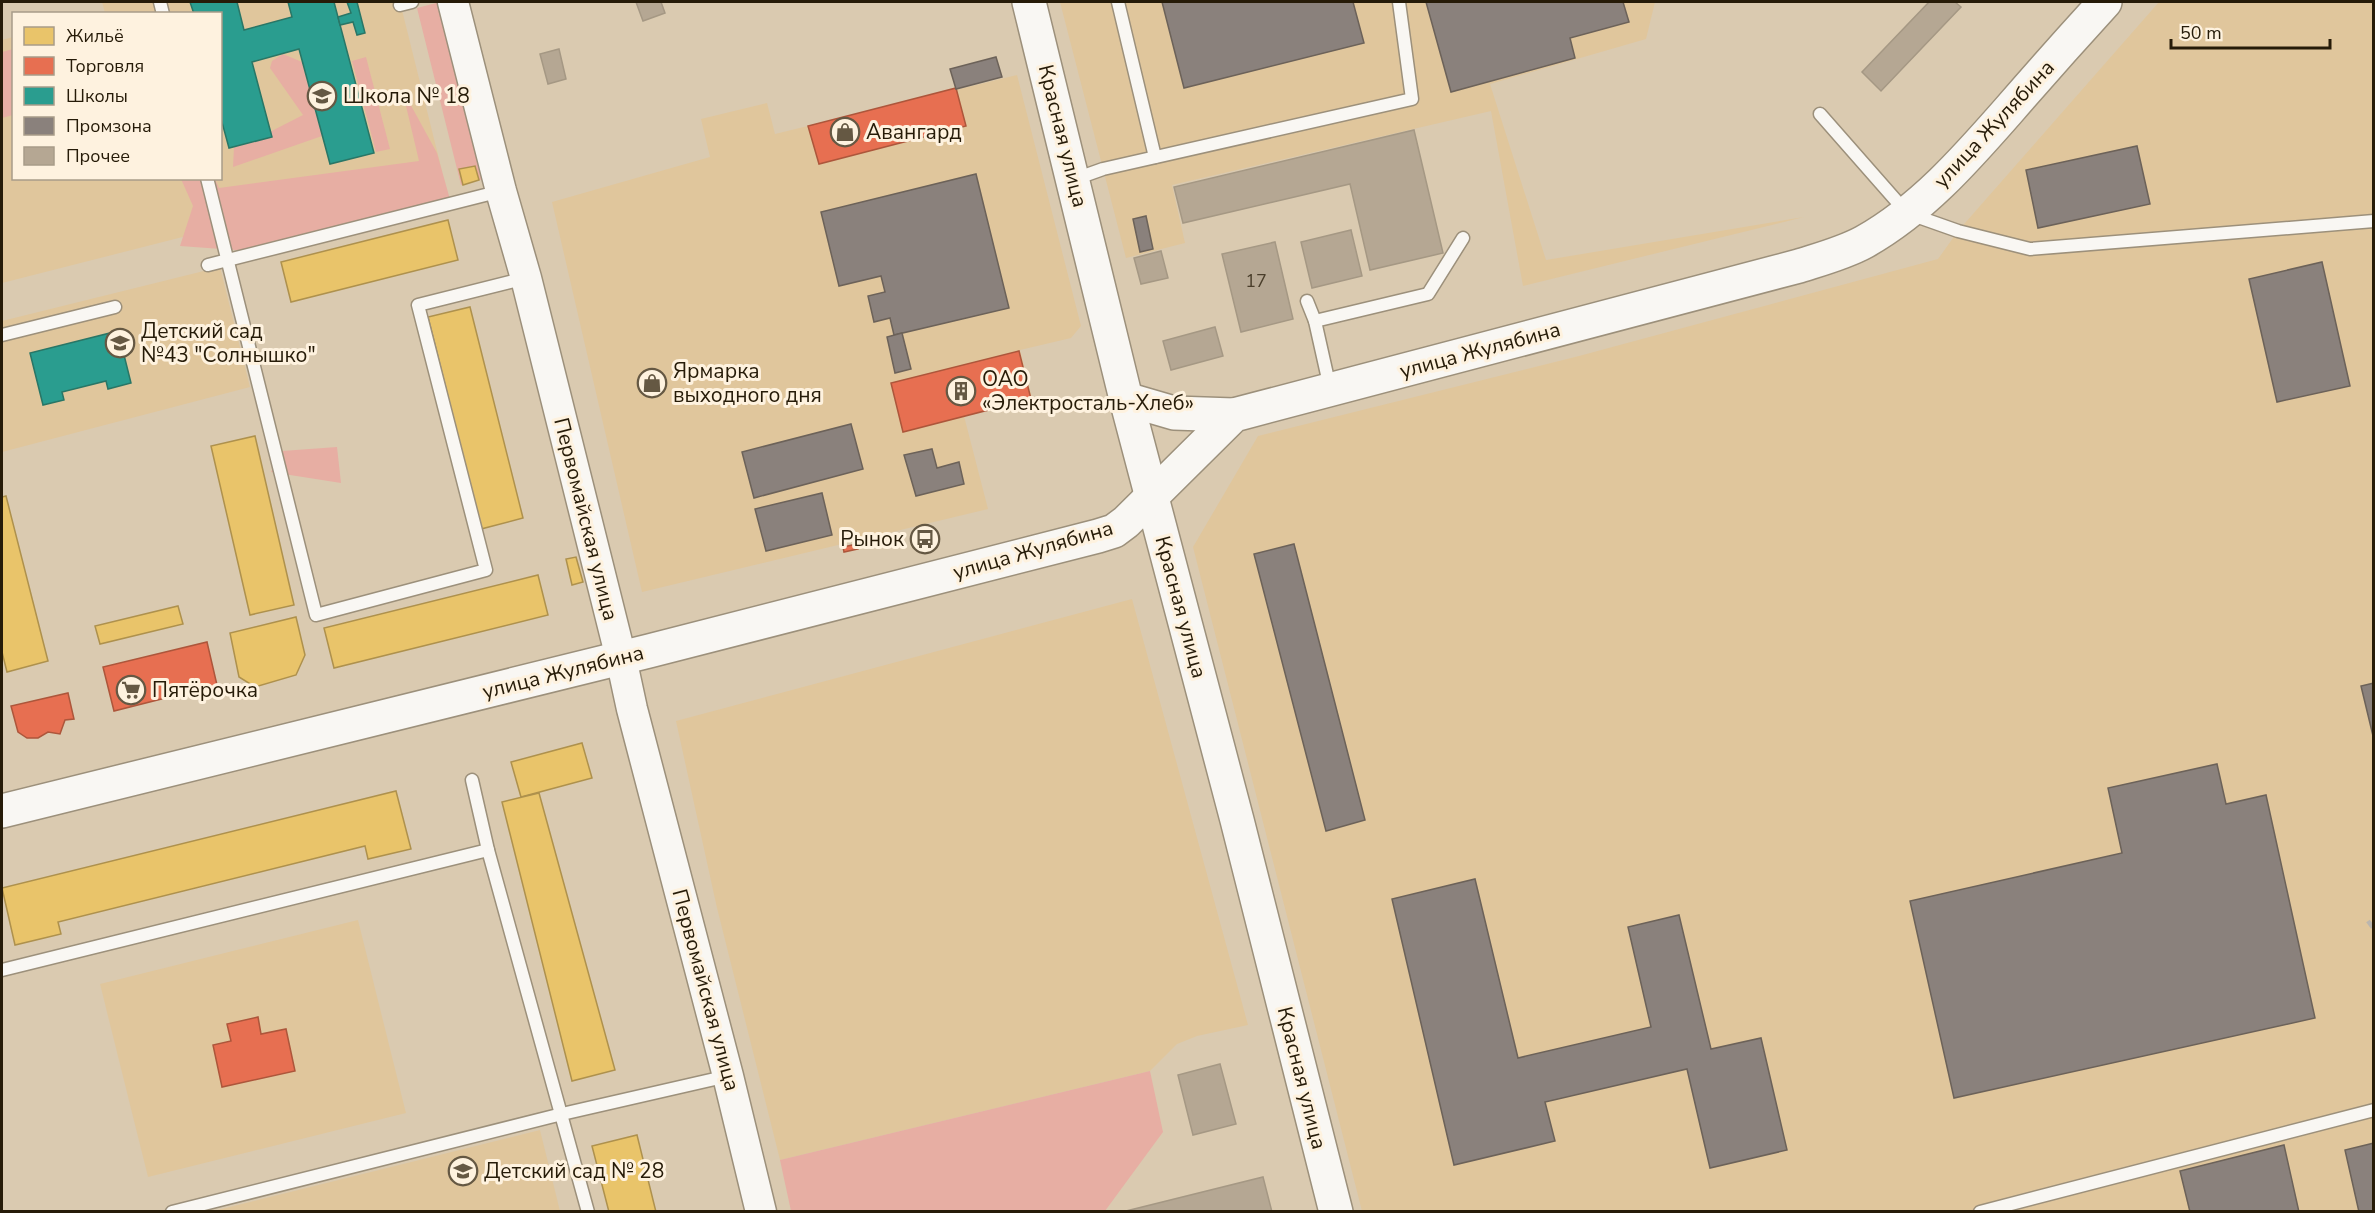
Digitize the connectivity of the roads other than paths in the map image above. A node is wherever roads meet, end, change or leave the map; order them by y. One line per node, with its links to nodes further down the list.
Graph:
1 (453, 2): 10 (street, Первомайская улица)
2 (1029, 2): 8 (main road, Красная улица)
3 (1118, 2): 7 (lane)
4 (1399, 2): 7 (lane)
5 (2105, 2): 11 (main road, улица Жулябина)
6 (1820, 114): 11 (lane)
7 (1155, 157): 8 (lane)
8 (1074, 179): 22 (main road, Красная улица)
9 (208, 180): 14 (lane)
10 (501, 191): 14 (lane); 16 (street, Первомайская улица)
11 (1907, 213): 12 (lane); 21 (main road, улица Жулябина)
12 (2373, 221)
13 (1463, 238): 19 (lane)
14 (228, 260): 15 (lane); 16 (lane)
15 (208, 265)
16 (526, 278): 25 (street, Первомайская улица)
17 (1307, 301): 19 (lane)
18 (115, 307): 20 (lane)
19 (1315, 321): 21 (lane)
20 (2, 335)
21 (1331, 389): 23 (main road, улица Жулябина)
22 (1126, 399): 23 (main road); 24 (main road, Красная улица)
23 (1234, 415): 24 (main road, улица Жулябина)
24 (1152, 497): 25 (main road, улица Жулябина); 36 (main road, Красная улица)
25 (621, 658): 27 (main road, улица Жулябина); 30 (street, Первомайская улица)
26 (471, 780): 28 (lane)
27 (2, 811)
28 (488, 850): 29 (lane); 32 (lane)
29 (2, 970)
30 (728, 1076): 32 (lane); 35 (street, Первомайская улица)
31 (2373, 1110): 37 (lane)
32 (562, 1114): 33 (lane); 34 (lane)
33 (172, 1212)
34 (588, 1212)
35 (761, 1212)
36 (1336, 1212)
37 (1980, 1212)

